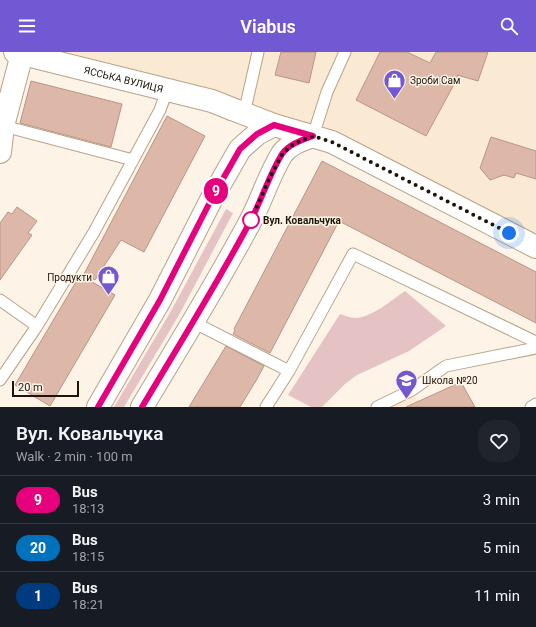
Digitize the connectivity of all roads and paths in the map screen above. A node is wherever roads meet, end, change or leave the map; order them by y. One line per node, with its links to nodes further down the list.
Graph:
1 (258, 52): 5 (lane)
2 (345, 52): 8 (lane)
3 (18, 53): 4 (main road, ЯССЬКА ВУЛИЦЯ); 6 (main road)
4 (167, 90): 5 (main road, ЯССЬКА ВУЛИЦЯ); 11 (lane)
5 (238, 112): 7 (main road, ЯССЬКА ВУЛИЦЯ); 9 (main road)
6 (1, 125): 10 (main road); 11 (lane)
7 (274, 125): 8 (main road); 9 (main road)
8 (313, 136): 12 (main road); 14 (main road)
9 (240, 149): 21 (main road)
10 (0, 152)
11 (133, 160): 15 (lane)
12 (536, 247)
13 (0, 300): 15 (lane)
14 (193, 322): 18 (lane); 22 (main road)
15 (37, 326): 19 (lane)
16 (536, 342): 18 (lane)
17 (536, 348): 24 (lane)
18 (289, 371): 23 (lane)
19 (0, 380)
20 (536, 404): 25 (lane)
21 (98, 407)
22 (142, 407)
23 (266, 407)
24 (377, 407)
25 (532, 407)

